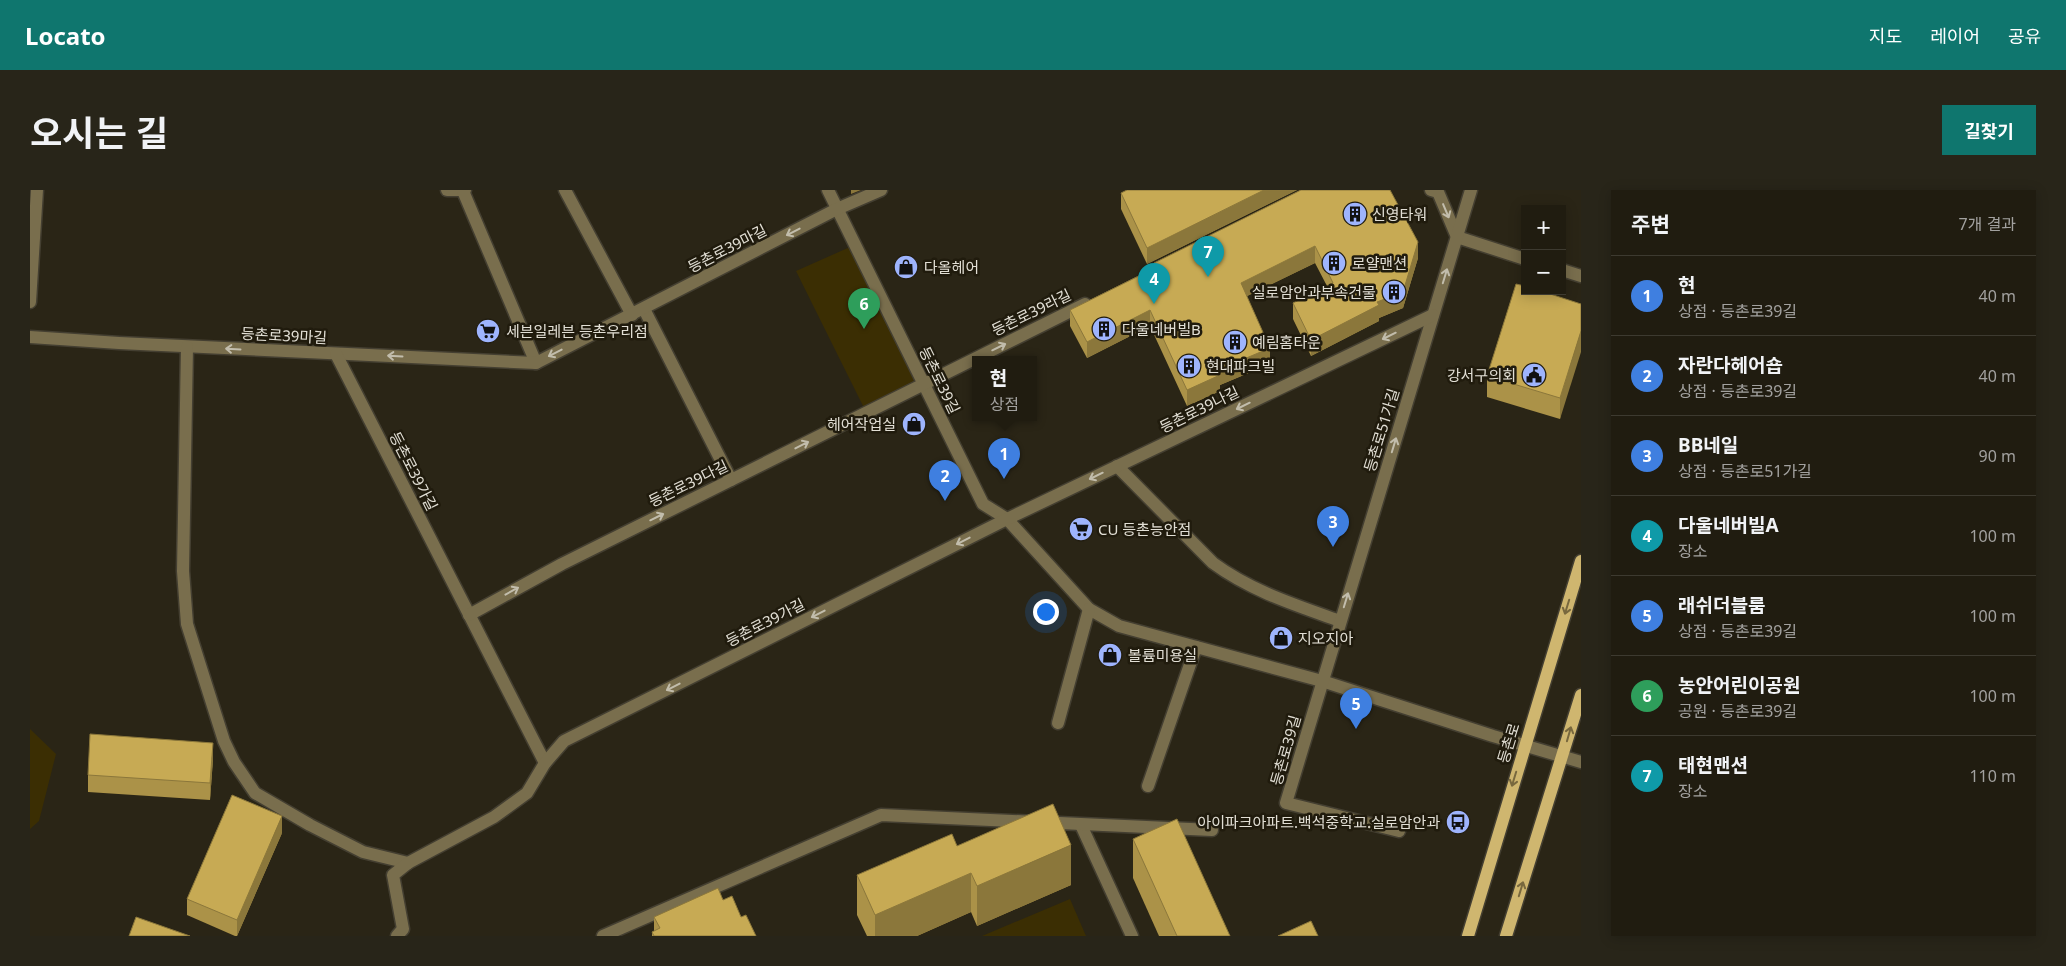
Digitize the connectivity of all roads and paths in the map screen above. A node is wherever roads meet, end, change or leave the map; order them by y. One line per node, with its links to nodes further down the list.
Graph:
1 (37, 190): 15 (street)
2 (447, 190): 3 (street)
3 (464, 190): 23 (street)
4 (565, 190): 16 (street)
5 (828, 190): 9 (street, 등촌로39길)
6 (881, 190): 9 (street, 등촌로39마길)
7 (1430, 190): 10 (street, one-way to 10)
8 (1471, 190): 10 (street, 등촌로51가길)
9 (837, 209): 16 (street, 등촌로39마길, one-way to 16); 24 (street, 등촌로39길)
10 (1457, 237): 11 (street); 17 (street, 등촌로51가길, one-way to 10)
11 (1521, 257)
12 (1566, 271): 13 (street)
13 (1581, 276)
14 (1092, 300): 21 (street, 등촌로39라길, one-way to 14)
15 (30, 302)
16 (638, 312): 23 (street, 등촌로39마길, one-way to 23); 26 (street)
17 (1433, 315): 25 (street, 등촌로39나길, one-way to 25); 31 (street, 등촌로51가길, one-way to 17)
18 (30, 337): 19 (street, 등촌로39마길)
19 (187, 346): 20 (street, 등촌로39마길, one-way to 19); 44 (street)
20 (336, 354): 23 (street, 등촌로39마길, one-way to 20); 30 (street, 등촌로39가길)
21 (980, 356)
22 (972, 360): 24 (street, 등촌로39라길, one-way to 22)
23 (536, 362)
24 (924, 384): 26 (street, 등촌로39다길, one-way to 24); 27 (street, 등촌로39길)
25 (1117, 466): 27 (street, 등촌로39나길, one-way to 27); 31 (street)
26 (731, 480): 30 (street, 등촌로39다길, one-way to 26)
27 (1007, 519): 29 (street, 등촌로39길); 39 (street, 등촌로39가길, one-way to 39)
28 (1581, 561): 36 (main road, 등촌로, one-way to 36)
29 (1090, 609): 32 (street, 등촌로39길); 35 (street)
30 (469, 615): 39 (street, 등촌로39가길)
31 (1340, 621): 33 (street, 등촌로51가길)
32 (1196, 647): 33 (street, 등촌로39길); 40 (street)
33 (1322, 680): 36 (street, 등촌로39길); 43 (street, 등촌로39길)
34 (1581, 695): 37 (main road, one-way to 34)
35 (1058, 723)
36 (1524, 745): 37 (street, 등촌로39길); 48 (main road, 등촌로, one-way to 48)
37 (1563, 757): 38 (street, 등촌로39길); 49 (main road, one-way to 37)
38 (1581, 762)
39 (545, 763): 44 (street, 등촌로39가길)
40 (1148, 786)
41 (1080, 825): 42 (street); 46 (street); 47 (street)
42 (1212, 830)
43 (1399, 832)
44 (408, 863): 45 (street, 등촌로39가길)
45 (397, 936)
46 (603, 936)
47 (1132, 936)
48 (1468, 936)
49 (1506, 936)

